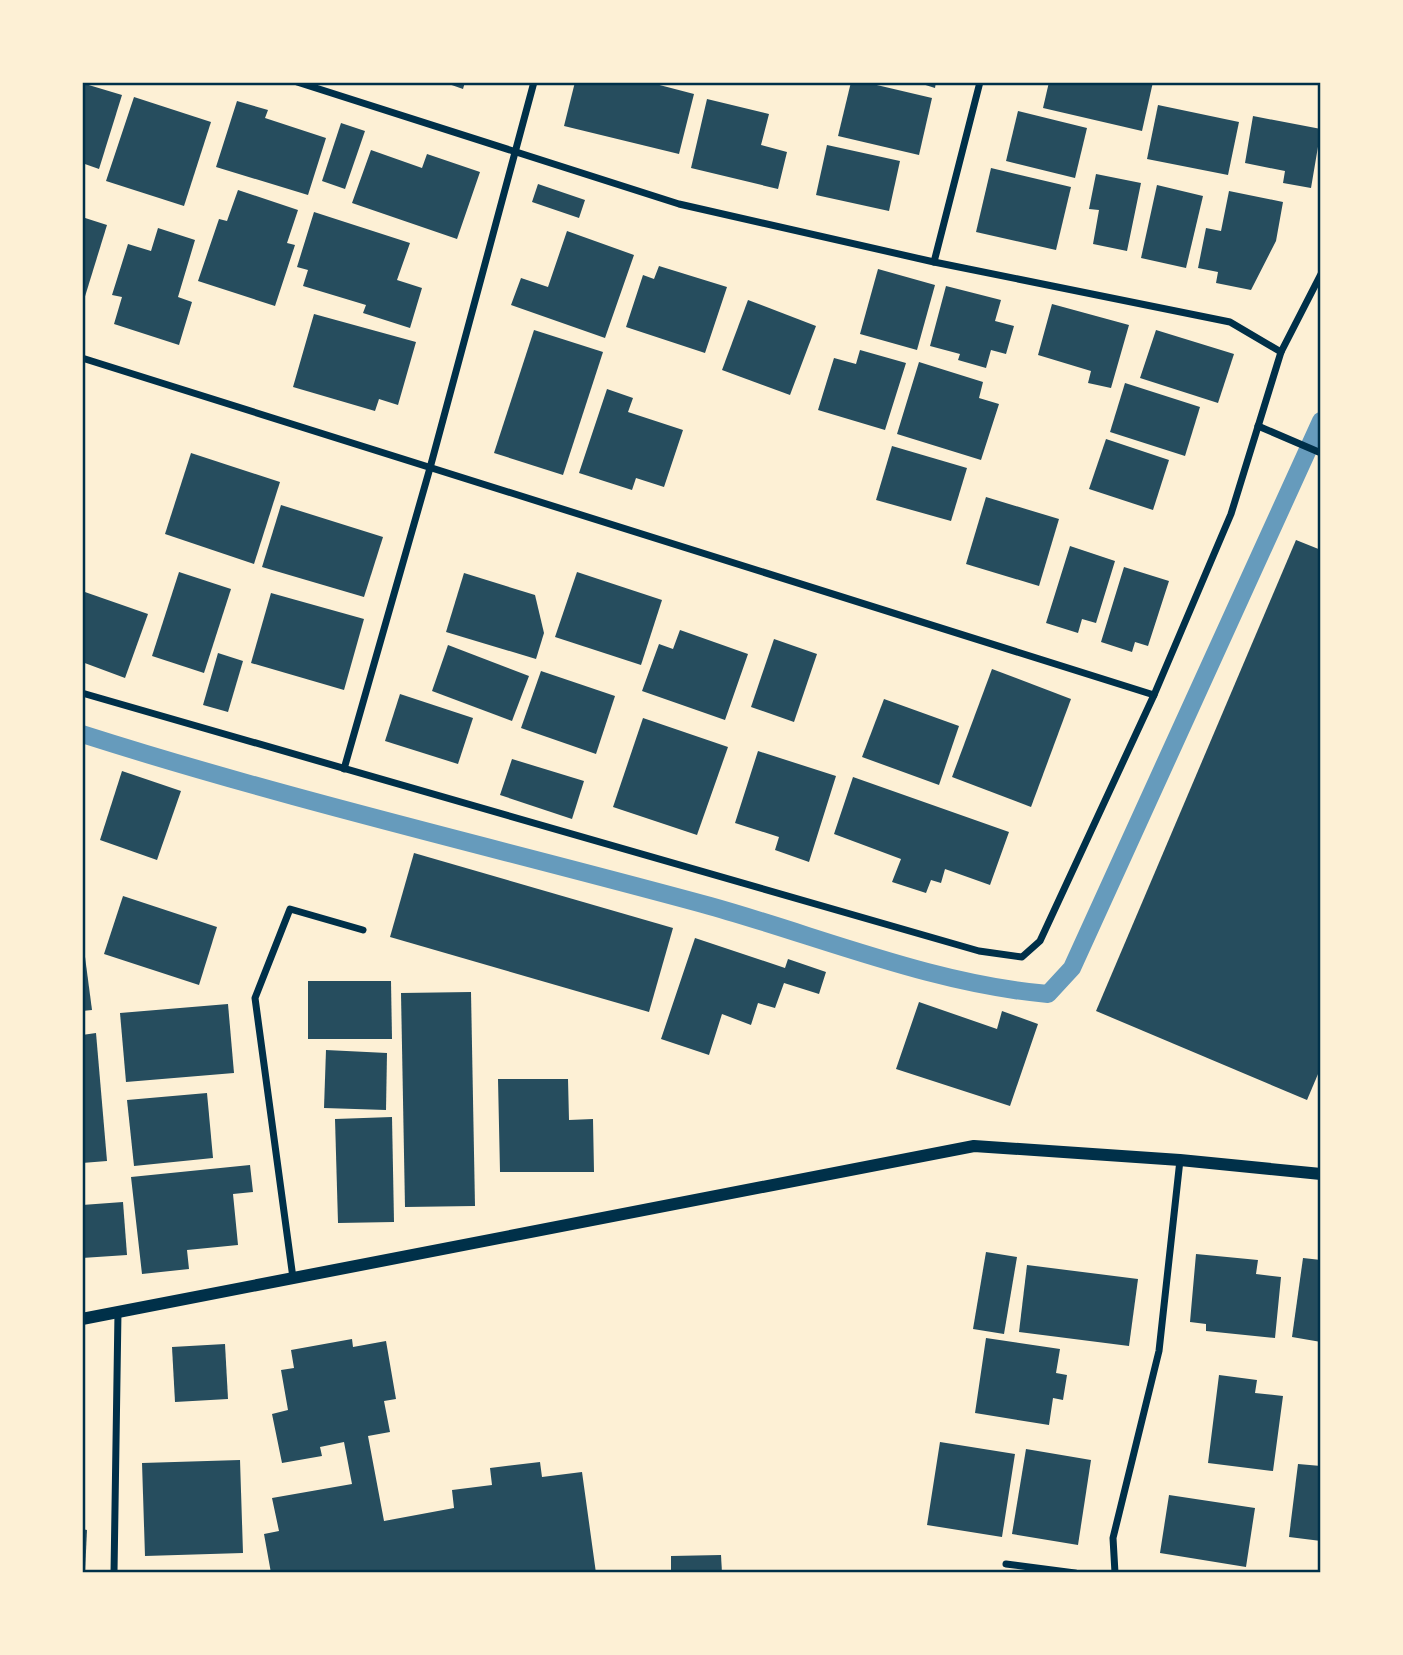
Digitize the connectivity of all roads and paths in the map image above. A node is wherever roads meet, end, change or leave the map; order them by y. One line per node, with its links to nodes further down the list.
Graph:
1 (297, 82): 4 (street)
2 (534, 82): 4 (street)
3 (980, 82): 5 (street)
4 (516, 154): 5 (street); 11 (street)
5 (934, 262): 7 (street)
6 (1321, 274): 7 (street)
7 (1280, 352): 9 (street)
8 (82, 358): 11 (street)
9 (1258, 426): 10 (street); 13 (street)
10 (1321, 453)
11 (430, 468): 13 (street); 14 (street)
12 (82, 694): 14 (street)
13 (1154, 695): 14 (street)
14 (344, 769)
15 (363, 930): 18 (street)
16 (1180, 1160): 17 (street); 18 (street); 24 (street)
17 (1321, 1174)
18 (293, 1278): 19 (street)
19 (118, 1312): 20 (street); 22 (street)
20 (82, 1319)
21 (1006, 1564): 23 (street)
22 (114, 1573)
23 (1075, 1573)
24 (1115, 1573)

